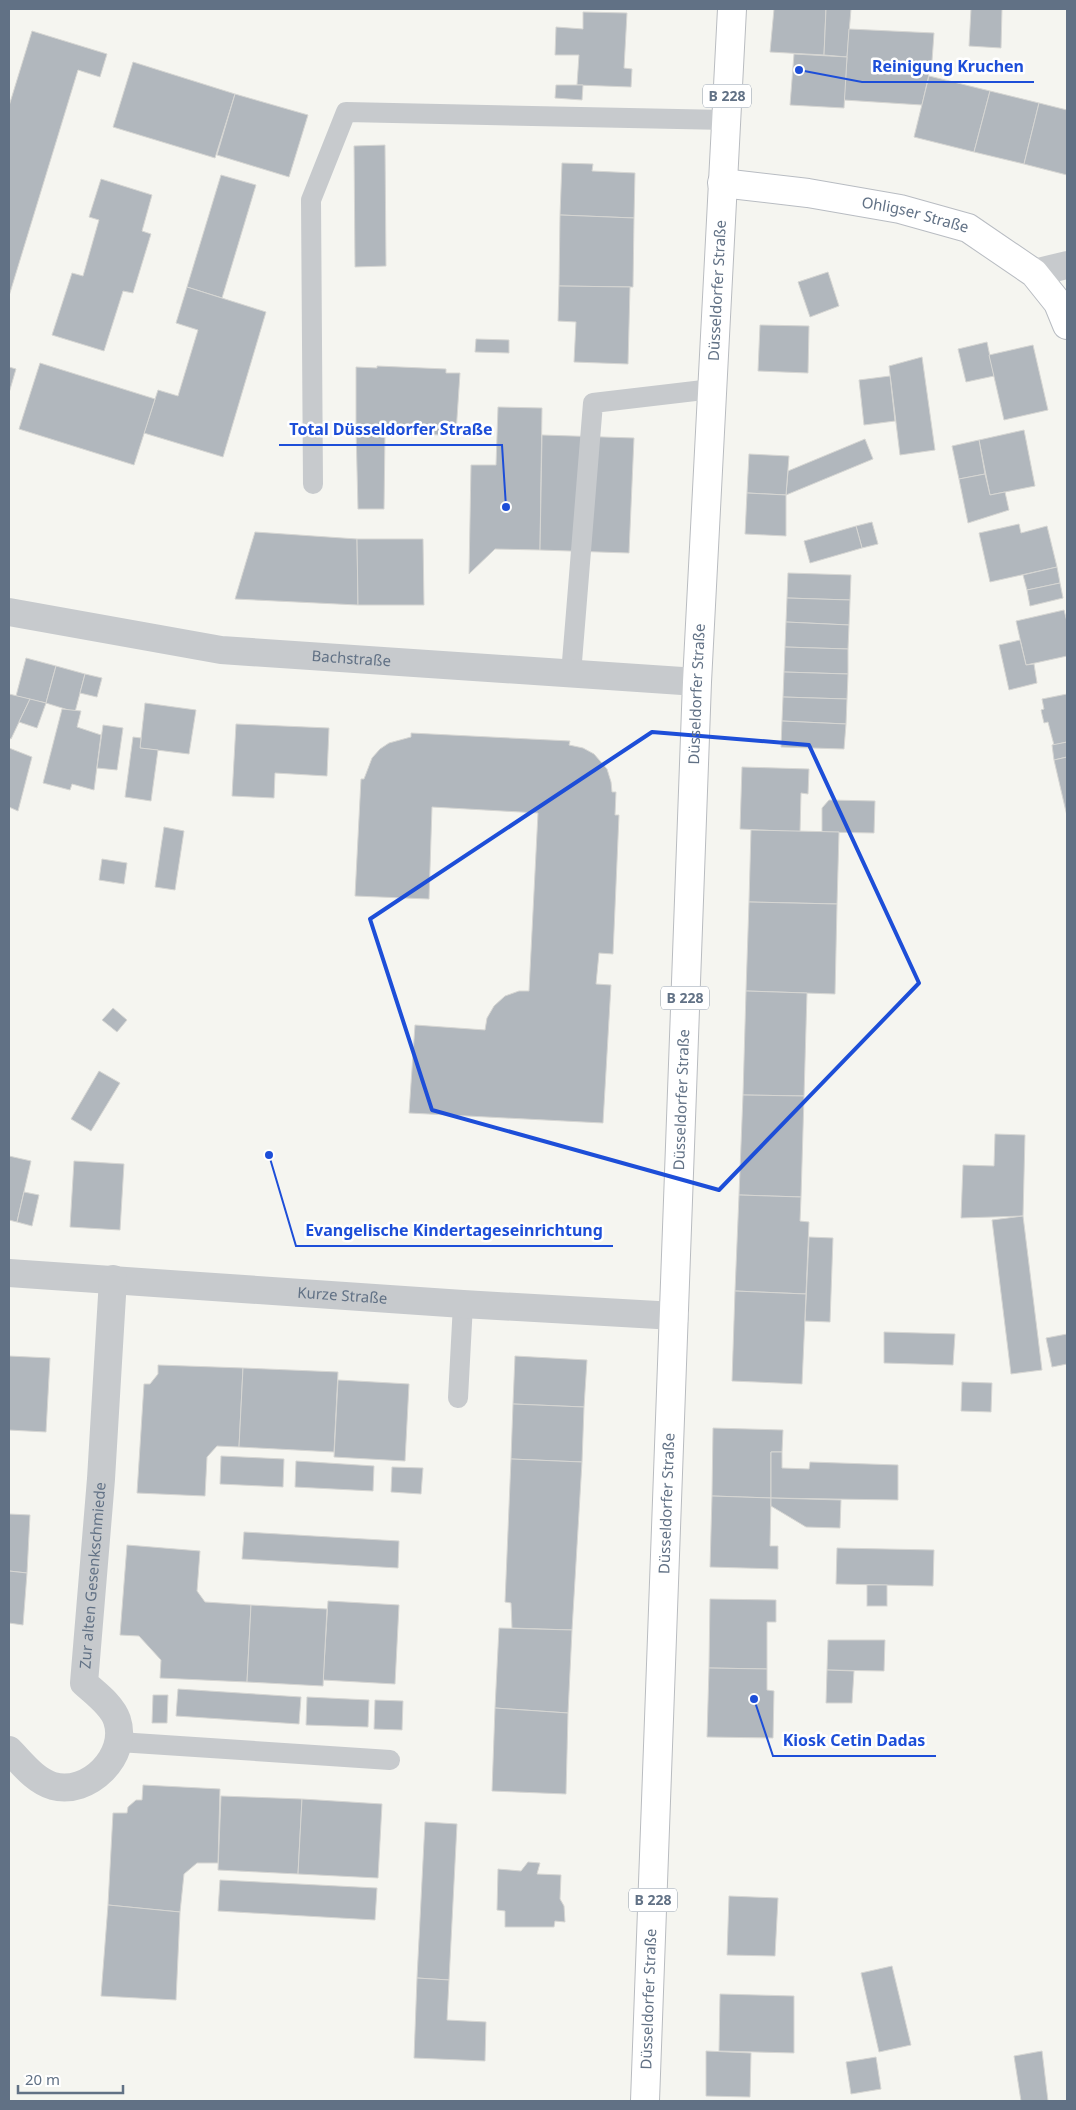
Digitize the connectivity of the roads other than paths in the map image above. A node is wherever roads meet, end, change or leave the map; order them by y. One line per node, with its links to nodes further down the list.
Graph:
1 (732, 9): 2 (main road, Düsseldorfer Straße / B 228)
2 (726, 120): 3 (main road, Düsseldorfer Straße / B 228); 8 (lane)
3 (722, 183): 5 (main road, Ohligser Straße); 7 (main road, Düsseldorfer Straße / B 228)
4 (1067, 265): 5 (street)
5 (1034, 273): 6 (main road, Ohligser Straße)
6 (1067, 325)
7 (712, 388): 10 (lane); 11 (main road, Düsseldorfer Straße / B 228)
8 (313, 484)
9 (9, 612): 10 (street, Bachstraße)
10 (571, 674): 11 (street, Bachstraße)
11 (697, 682): 15 (main road, Düsseldorfer Straße / B 228)
12 (9, 1273): 13 (street, Kurze Straße)
13 (113, 1279): 14 (street, Kurze Straße); 17 (street, Zur alten Gesenkschmiede)
14 (463, 1304): 15 (street, Kurze Straße); 16 (lane)
15 (675, 1316): 20 (main road, Düsseldorfer Straße / B 228)
16 (458, 1398)
17 (119, 1742): 18 (street); 19 (lane)
18 (9, 1750)
19 (390, 1760)
20 (645, 2101)

